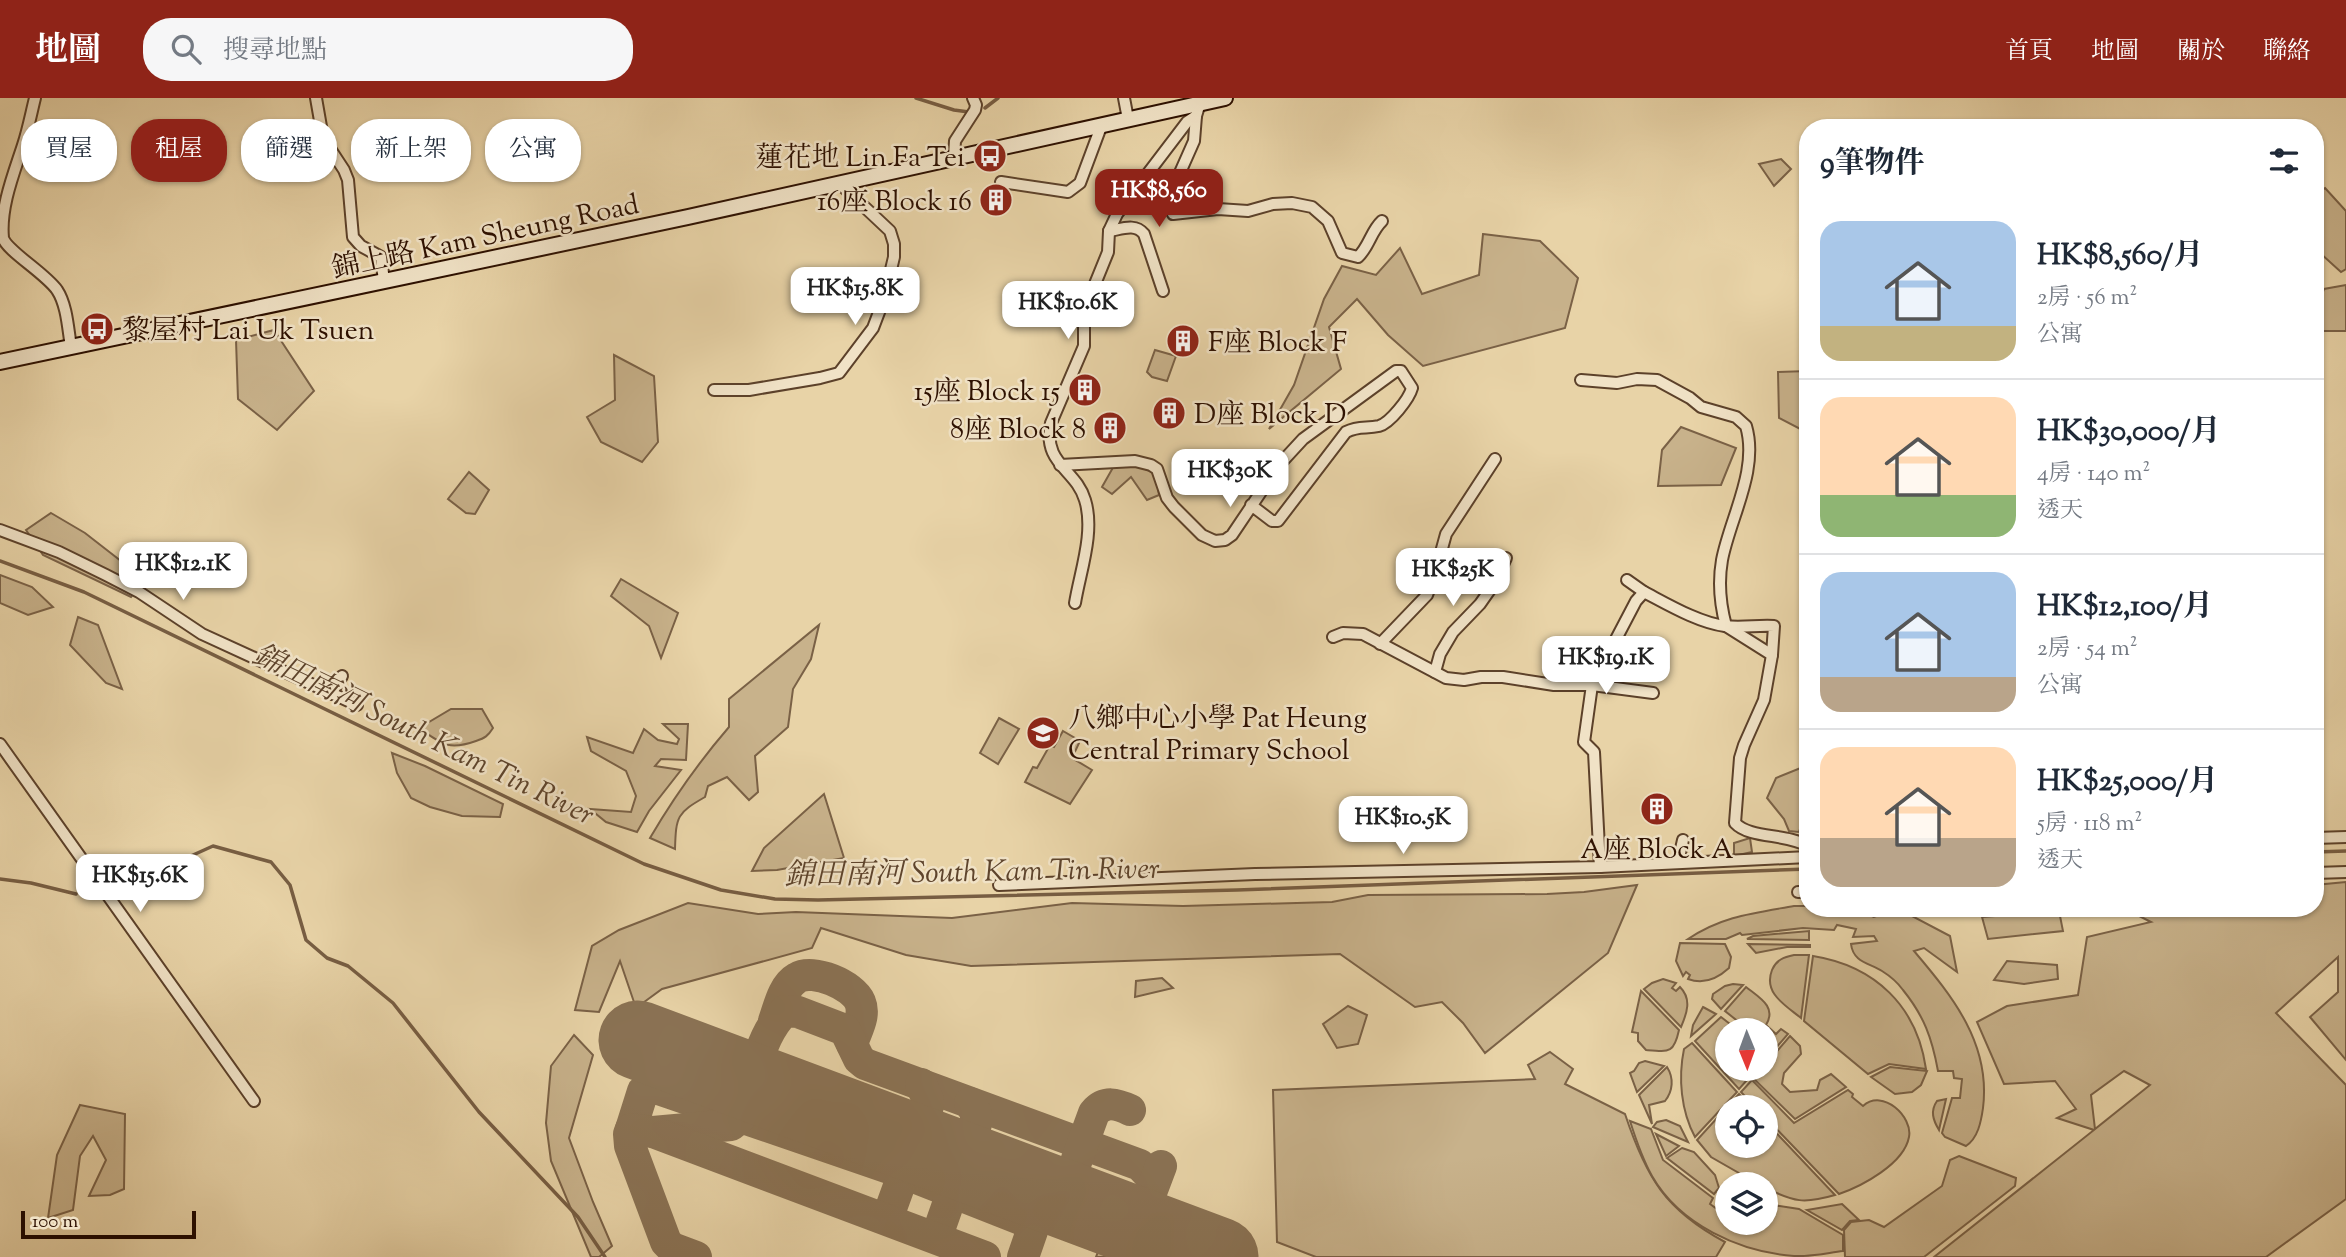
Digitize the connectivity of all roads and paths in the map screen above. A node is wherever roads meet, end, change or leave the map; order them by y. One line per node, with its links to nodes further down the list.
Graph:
1 (36, 98): 14 (street)
2 (316, 98): 16 (street)
3 (973, 98): 9 (street)
4 (1124, 98): 7 (street)
5 (1225, 98): 6 (main road, 錦上路 Kam Sheung Road)
6 (1198, 110): 7 (main road, 錦上路 Kam Sheung Road); 12 (street); 13 (street)
7 (1128, 119): 8 (main road, 錦上路 Kam Sheung Road)
8 (1102, 124): 9 (main road, 錦上路 Kam Sheung Road); 10 (street)
9 (954, 157): 11 (main road, 錦上路 Kam Sheung Road)
10 (1001, 182)
11 (839, 183): 16 (main road, 錦上路 Kam Sheung Road); 21 (street)
12 (1382, 221)
13 (1109, 231): 17 (street); 23 (street)
14 (14, 251): 15 (street); 18 (street)
15 (0, 253)
16 (384, 281): 18 (main road, 錦上路 Kam Sheung Road)
17 (1163, 290)
18 (71, 347): 19 (main road, 錦上路 Kam Sheung Road)
19 (0, 362)
20 (1581, 380): 30 (street)
21 (714, 390)
22 (1495, 459): 32 (street)
23 (1060, 465): 24 (street); 29 (street)
24 (1251, 505): 24 (street)
25 (0, 530): 38 (street)
26 (1506, 558): 34 (street)
27 (1626, 580): 28 (street)
28 (1644, 592): 30 (street); 36 (street)
29 (1074, 603)
30 (1726, 626): 33 (street); 33 (street)
31 (1333, 637): 32 (street)
32 (1380, 643): 34 (street)
33 (1772, 655): 44 (street)
34 (1435, 672): 36 (street)
35 (342, 676): 38 (street)
36 (1592, 685): 37 (street); 47 (street)
37 (1653, 693)
38 (331, 694): 39 (street)
39 (357, 705)
40 (0, 744): 51 (street)
41 (2346, 837): 42 (street)
42 (2324, 838)
43 (1683, 839): 46 (street)
44 (1799, 842)
45 (1799, 857): 46 (street)
46 (1678, 862): 47 (street)
47 (1600, 867): 50 (street)
48 (2346, 872): 49 (street)
49 (2324, 873)
50 (999, 885)
51 (254, 1101)

